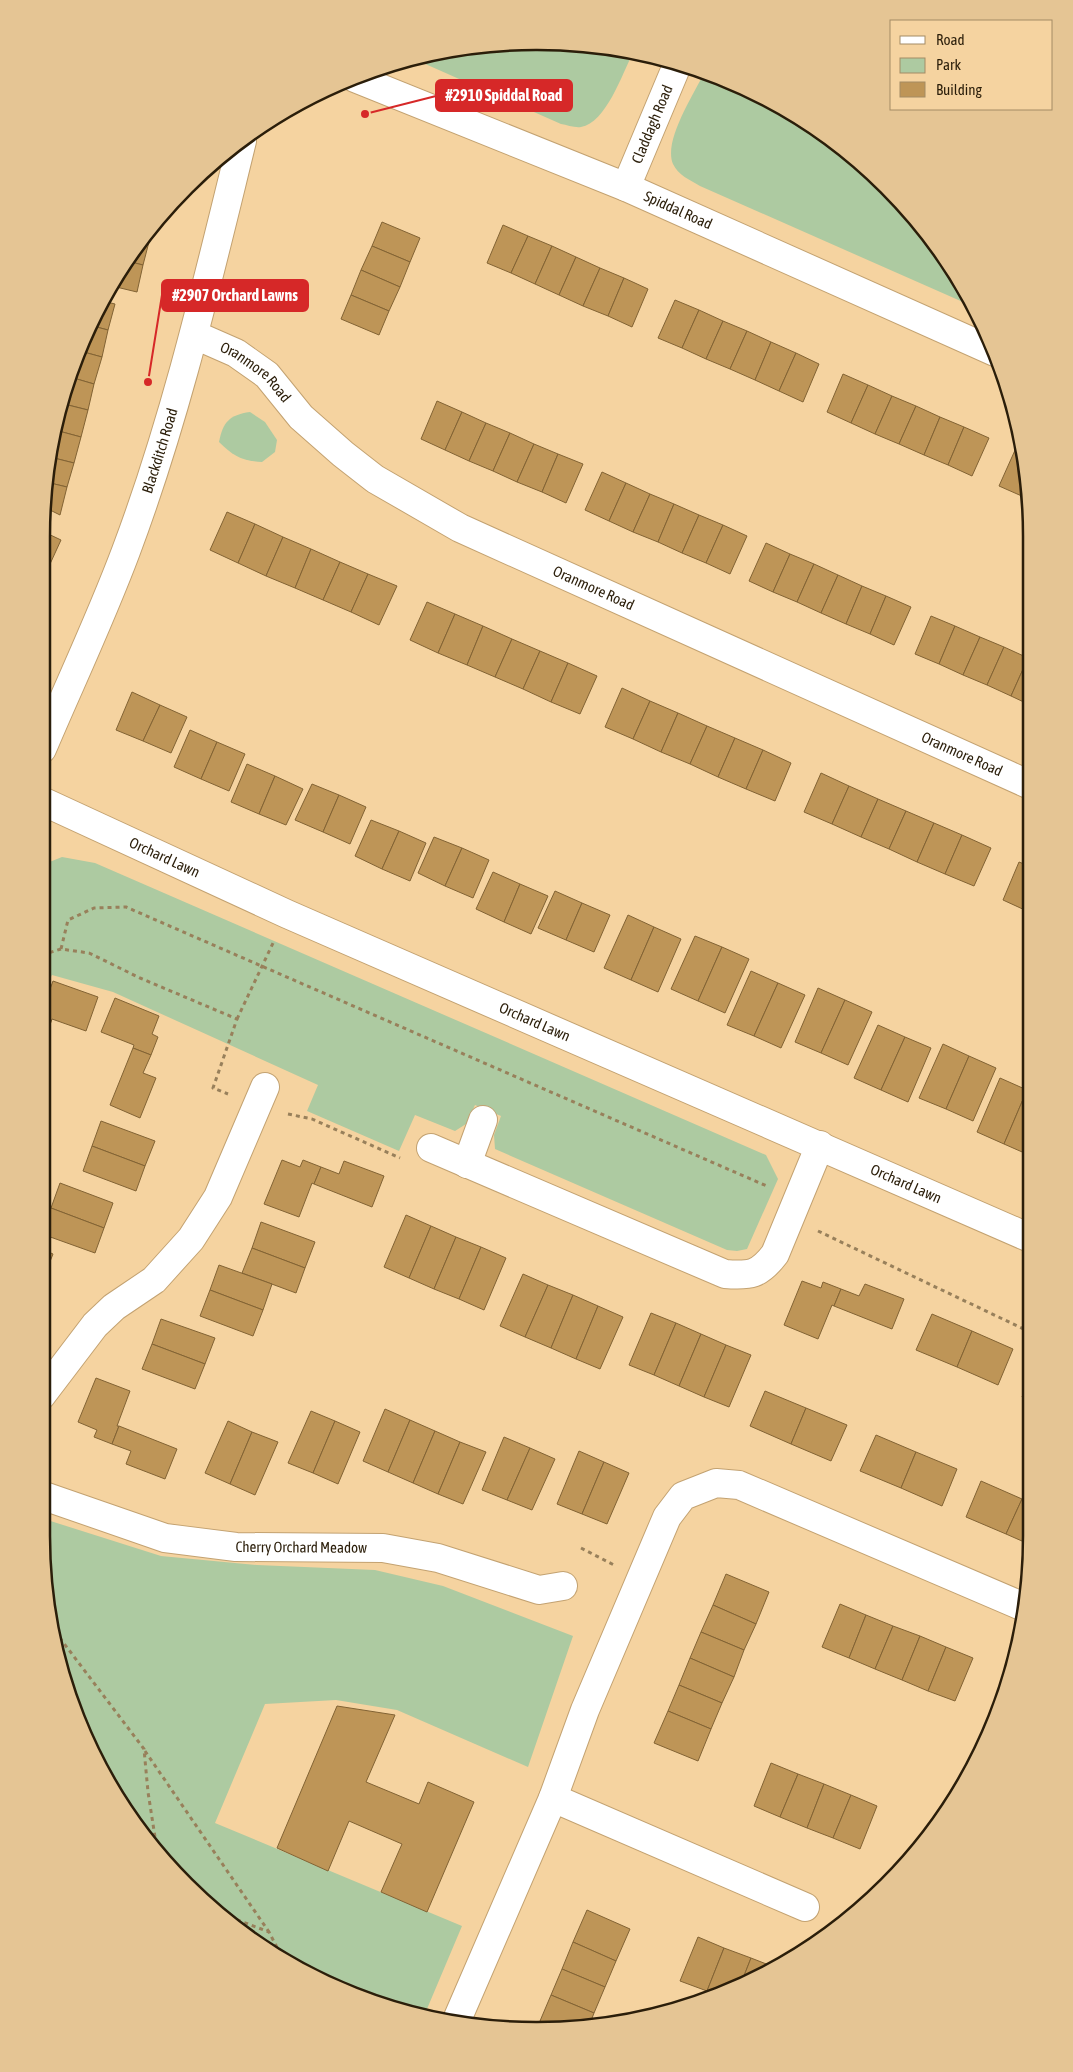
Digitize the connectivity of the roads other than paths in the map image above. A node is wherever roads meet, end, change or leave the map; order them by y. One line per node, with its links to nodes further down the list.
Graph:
1 (675, 71): 4 (street, Claddagh Road)
2 (364, 82): 4 (street, Spiddal Road)
3 (239, 151): 5 (street, Blackditch Road)
4 (626, 187): 6 (street, Spiddal Road)
5 (195, 335): 7 (street, Blackditch Road); 8 (street, Oranmore Road)
6 (985, 347)
7 (50, 730)
8 (1023, 782)
9 (50, 805): 12 (street, Orchard Lawn)
10 (265, 1087): 16 (street)
11 (483, 1120): 14 (street)
12 (820, 1145): 14 (street); 15 (street, Orchard Lawn)
13 (431, 1148): 14 (street)
14 (467, 1164)
15 (1023, 1235)
16 (50, 1384)
17 (50, 1498): 18 (street, Cherry Orchard Meadow)
18 (563, 1586)
19 (1018, 1604): 20 (street)
20 (553, 1798): 21 (street); 22 (street)
21 (805, 1907)
22 (459, 2016)

